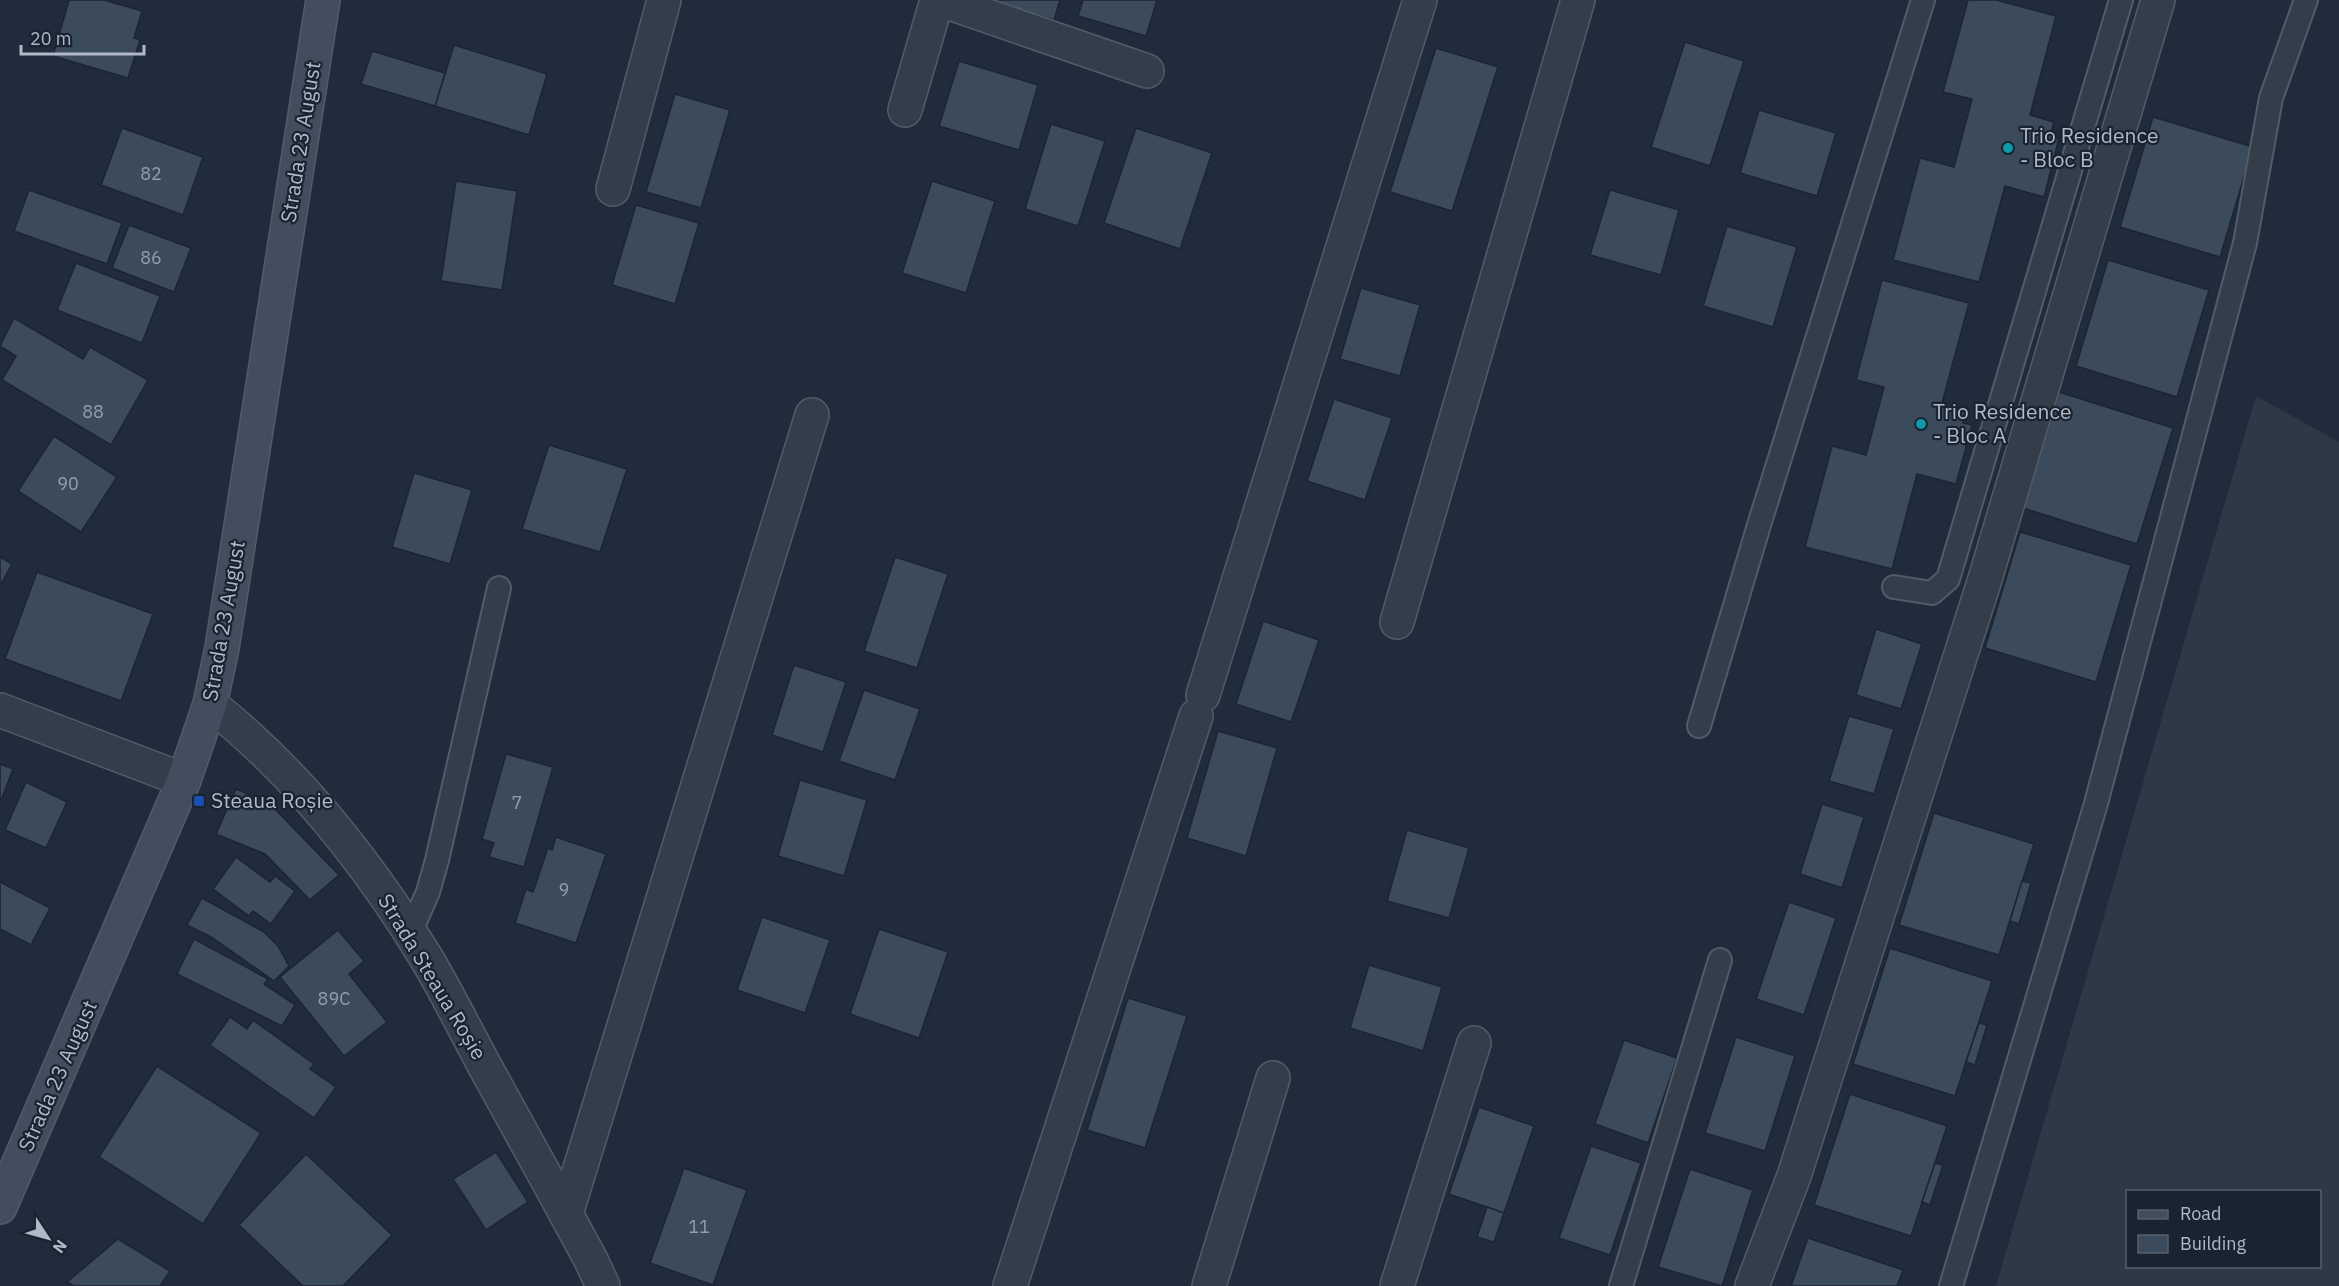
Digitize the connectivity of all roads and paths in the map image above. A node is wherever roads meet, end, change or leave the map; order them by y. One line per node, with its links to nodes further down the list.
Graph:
1 (323, 0): 17 (main road, Strada 23 August)
2 (664, 0): 12 (street)
3 (939, 0): 10 (street); 11 (street)
4 (1420, 0): 28 (street)
5 (1578, 0): 16 (street)
6 (1923, 0): 19 (lane)
7 (2121, 0): 14 (lane)
8 (2158, 0): 32 (street)
9 (2306, 0): 33 (lane)
10 (1147, 71)
11 (905, 110)
12 (613, 189)
13 (812, 415): 26 (street)
14 (1894, 587)
15 (499, 588): 21 (lane)
16 (1397, 622)
17 (210, 704): 20 (main road, Strada 23 August); 21 (street, Strada Steaua Roșie)
18 (0, 710): 20 (street)
19 (1700, 726)
20 (184, 780): 25 (main road, Strada 23 August)
21 (410, 933): 26 (street, Strada Steaua Roșie)
22 (1720, 960): 31 (lane)
23 (1474, 1043): 30 (street)
24 (1273, 1078): 29 (street)
25 (0, 1207)
26 (566, 1214): 27 (street, Strada Steaua Roșie)
27 (603, 1286)
28 (1010, 1286)
29 (1209, 1286)
30 (1397, 1286)
31 (1621, 1286)
32 (1752, 1286)
33 (1951, 1286)

